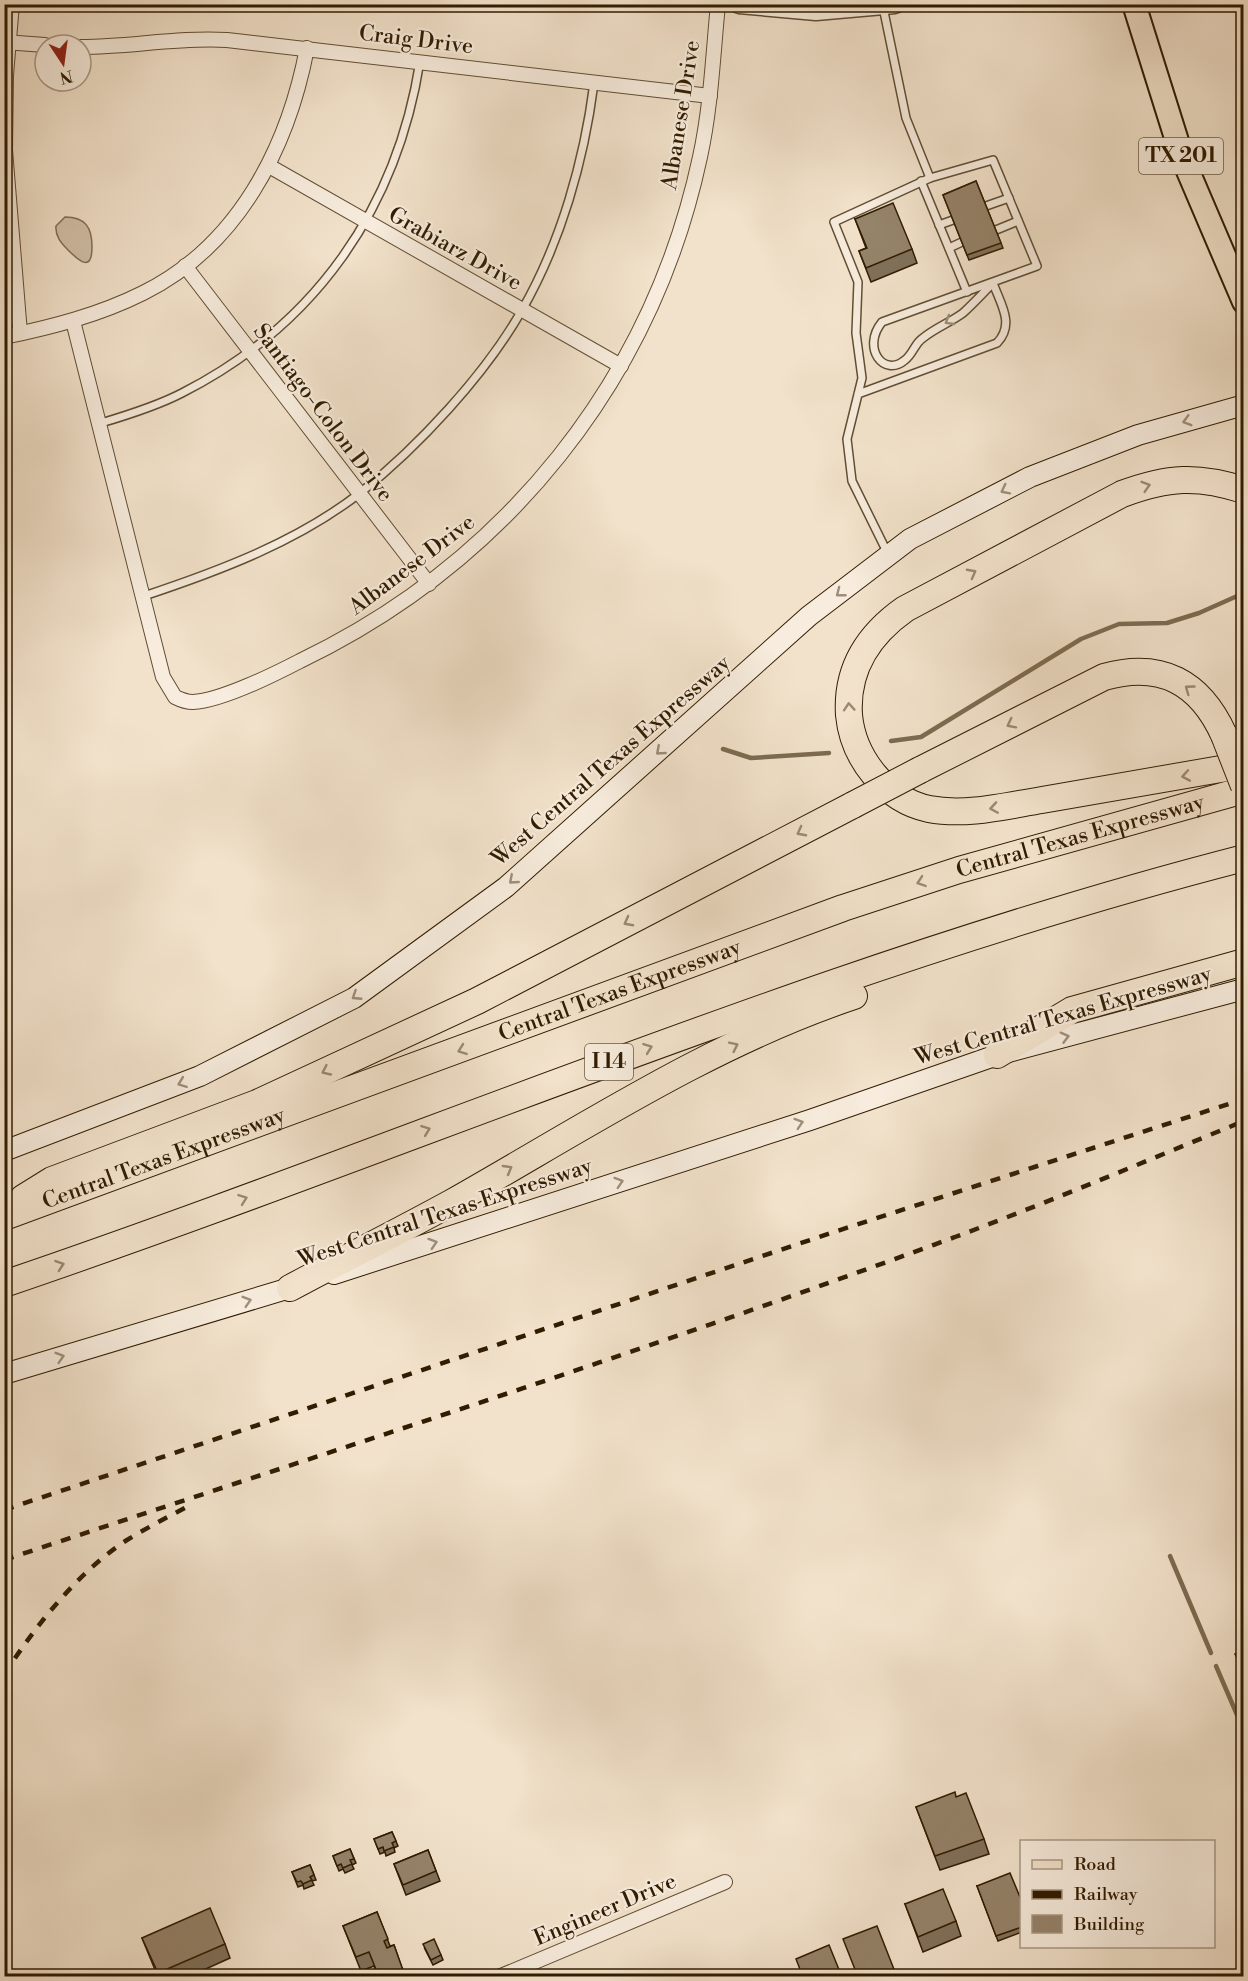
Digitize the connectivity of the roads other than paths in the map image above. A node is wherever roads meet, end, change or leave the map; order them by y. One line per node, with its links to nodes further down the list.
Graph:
1 (12, 4): 6 (street)
2 (718, 4): 12 (street, Albanese Drive)
3 (739, 4): 5 (street)
4 (1134, 4): 29 (main road, TX 201)
5 (889, 6): 14 (lane)
6 (7, 42): 7 (street); 16 (street)
7 (33, 44)
8 (93, 47): 9 (street, Craig Drive)
9 (307, 48): 10 (street, Craig Drive); 13 (street)
10 (420, 61): 11 (street, Craig Drive); 21 (lane)
11 (594, 83): 12 (street, Craig Drive); 30 (lane)
12 (710, 96): 35 (street, Albanese Drive)
13 (269, 166): 21 (street, Grabiarz Drive); 26 (street)
14 (930, 178): 15 (lane); 17 (lane)
15 (921, 181): 22 (lane); 36 (lane)
16 (5, 188): 32 (street)
17 (1009, 198): 18 (lane); 20 (lane)
18 (986, 206)
19 (953, 220): 22 (lane)
20 (1018, 221): 23 (lane); 27 (lane)
21 (366, 222): 30 (street, Grabiarz Drive); 34 (lane)
22 (939, 225): 25 (lane)
23 (996, 230)
24 (962, 242): 25 (lane)
25 (949, 248): 28 (lane)
26 (185, 266): 31 (street); 34 (street, Santiago-Colon Drive)
27 (993, 283): 28 (lane); 28 (lane, one-way to 28); 36 (lane)
28 (967, 292)
29 (1244, 302)
30 (522, 310): 35 (street, Grabiarz Drive); 40 (lane)
31 (73, 321): 32 (street); 38 (street, Albanese Drive)
32 (20, 333): 33 (street)
33 (4, 337)
34 (250, 351): 38 (lane); 40 (street, Santiago-Colon Drive)
35 (621, 366): 42 (street, Albanese Drive)
36 (858, 394): 41 (lane)
37 (1244, 405): 41 (main road, West Central Texas Expressway, one-way to 41)
38 (101, 423): 43 (street, Albanese Drive)
39 (1244, 490): 44 (highway, one-way to 39)
40 (359, 494): 42 (street, Santiago-Colon Drive); 43 (lane)
41 (888, 555): 51 (main road, West Central Texas Expressway, one-way to 51)
42 (429, 584): 43 (street, Albanese Drive)
43 (144, 596)
44 (1244, 765)
45 (1244, 788): 52 (highway, one-way to 52, bridge); 53 (highway, Central Texas Expressway, one-way to 53)
46 (1244, 858): 47 (highway, I 14)
47 (1104, 896): 54 (highway, I 14, one-way to 47); 55 (highway, one-way to 47)
48 (1244, 962): 50 (highway)
49 (1244, 989): 50 (main road, West Central Texas Expressway, one-way to 49)
50 (997, 1055): 55 (main road, West Central Texas Expressway, one-way to 50)
51 (4, 1151)
52 (4, 1209)
53 (4, 1217)
54 (4, 1284)
55 (290, 1288): 56 (main road, West Central Texas Expressway, one-way to 55)
56 (4, 1374)
57 (725, 1882): 58 (street, Engineer Drive)
58 (501, 1977)

